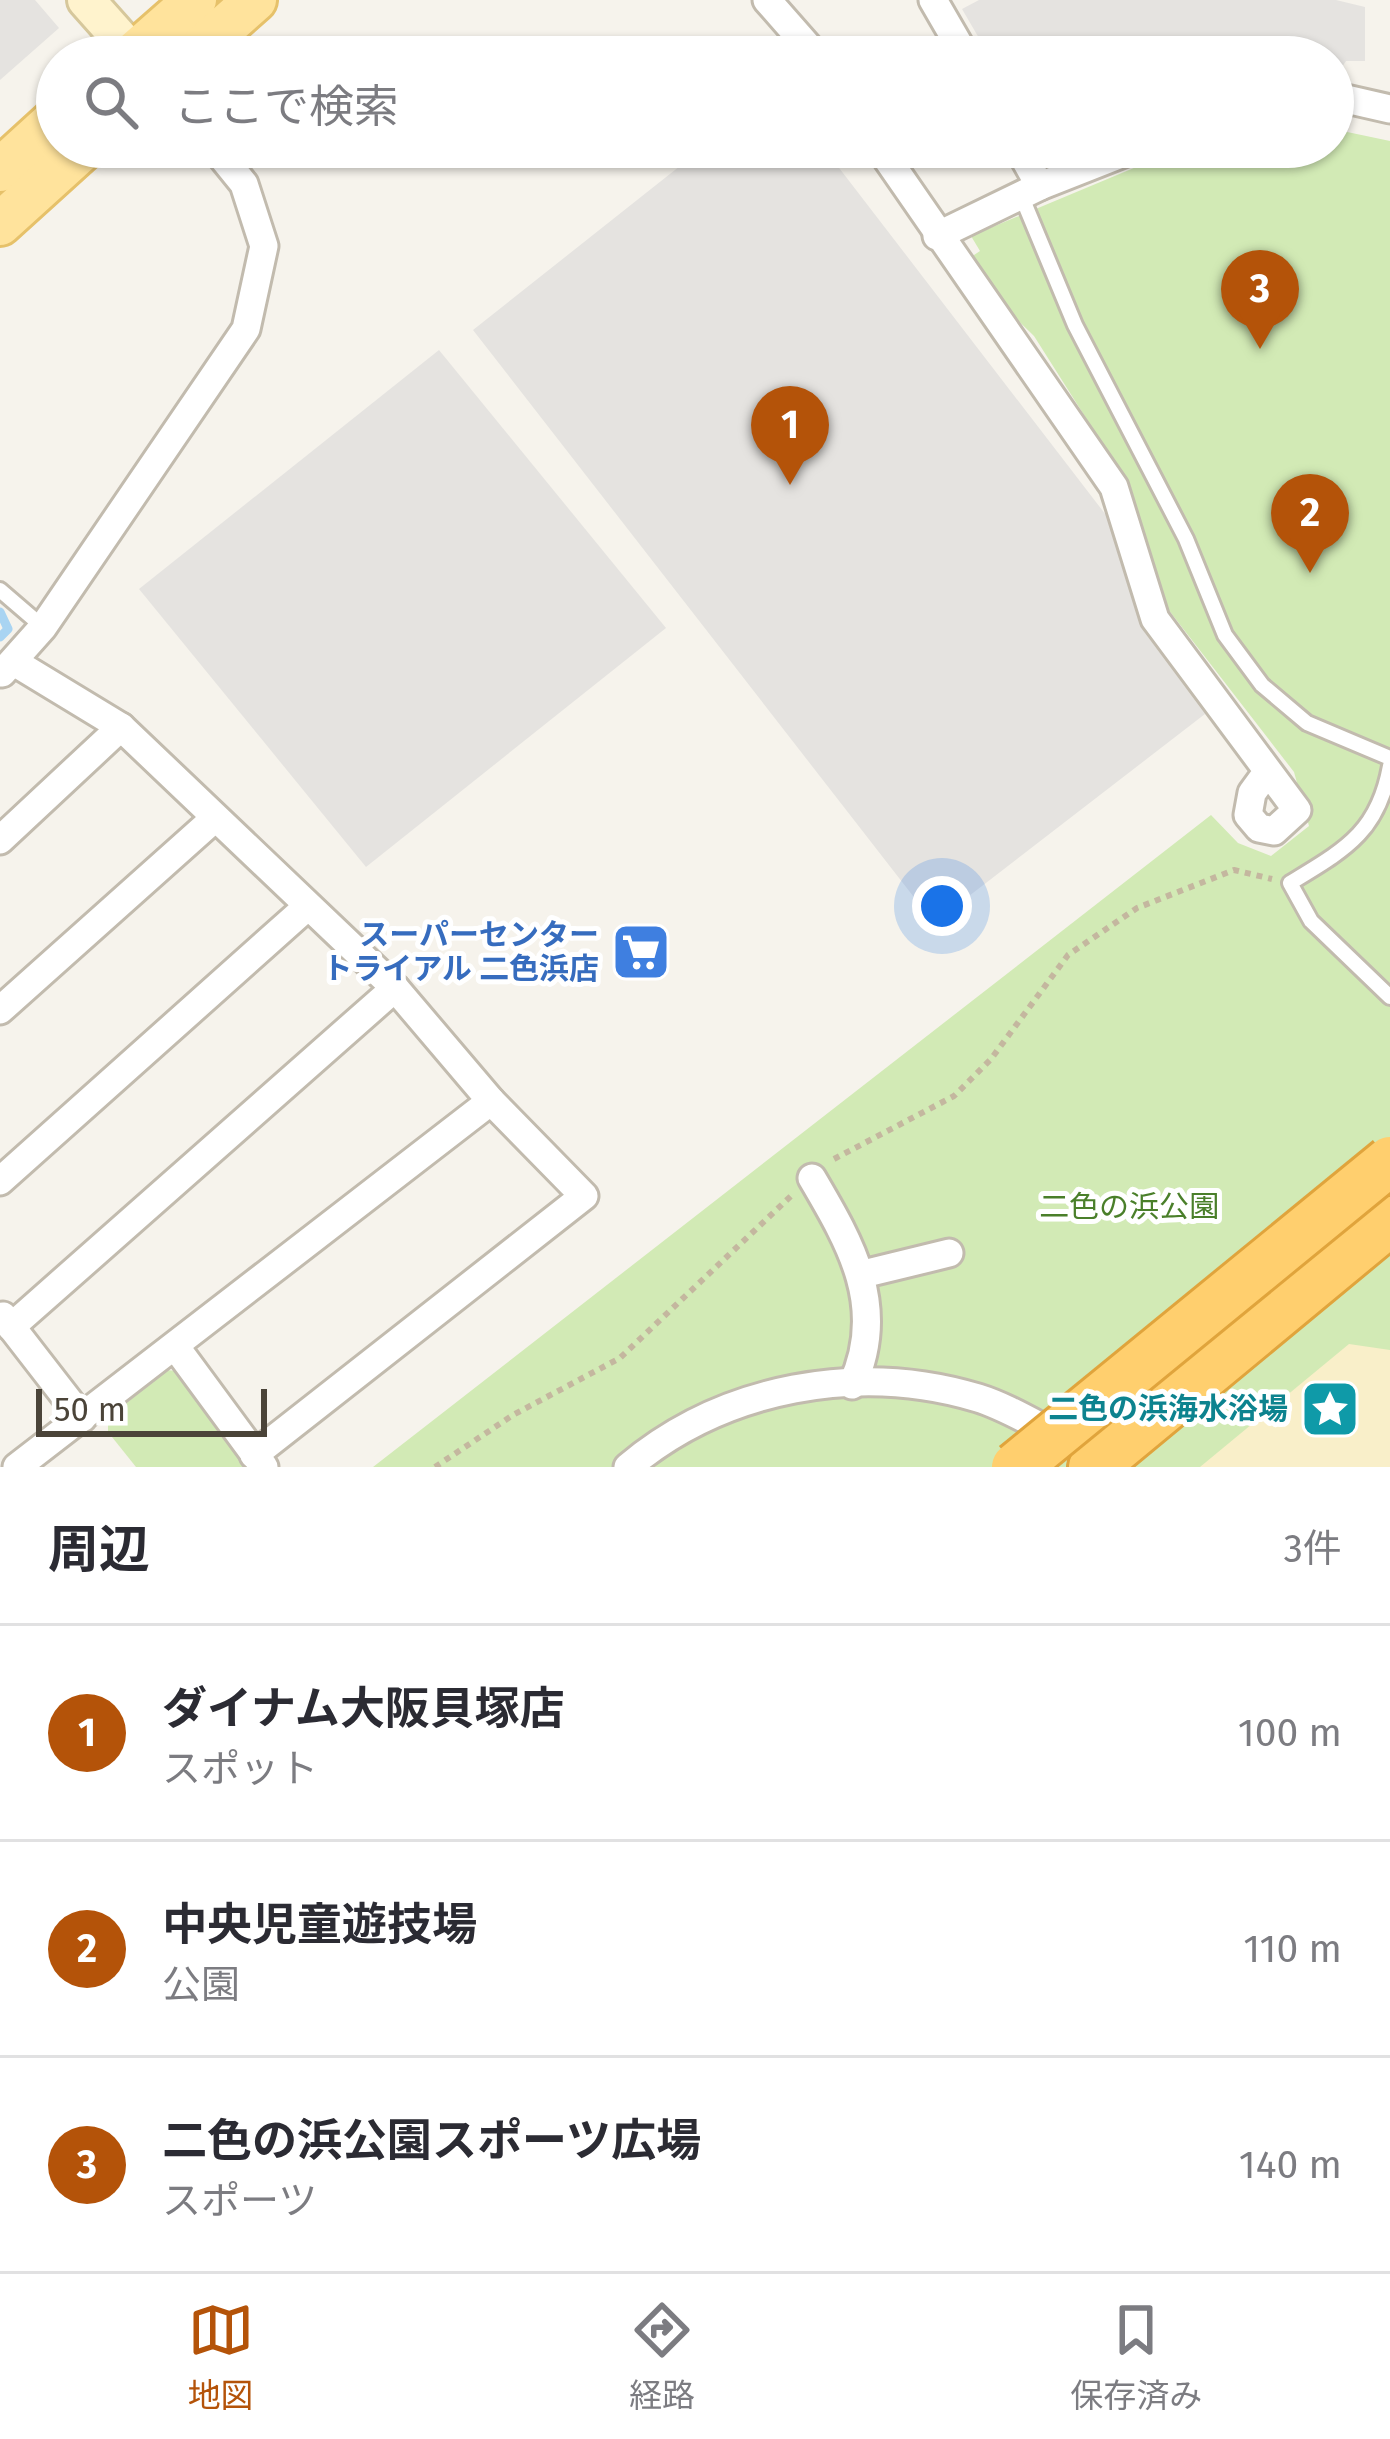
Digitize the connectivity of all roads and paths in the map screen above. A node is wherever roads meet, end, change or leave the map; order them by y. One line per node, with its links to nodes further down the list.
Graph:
1 (86, 0): 6 (street)
2 (195, 0): 7 (main road)
3 (255, 0): 8 (main road)
4 (767, 0): 9 (street)
5 (933, 0): 10 (street)
6 (117, 36)
7 (156, 36)
8 (215, 36)
9 (799, 36)
10 (954, 36)
11 (1354, 101): 12 (street)
12 (1390, 109)
13 (36, 137): 19 (main road)
14 (63, 168): 21 (main road)
15 (231, 168): 24 (street)
16 (893, 168): 22 (street)
17 (1024, 168): 20 (street)
18 (1086, 168): 20 (street)
19 (0, 170)
20 (1030, 190): 22 (street); 27 (lane)
21 (0, 224)
22 (938, 236): 28 (street)
23 (0, 590): 24 (lane)
24 (43, 627): 25 (street)
25 (7, 668): 26 (street)
26 (121, 727): 29 (street); 30 (street)
27 (1390, 762): 31 (lane)
28 (1268, 771)
29 (214, 818): 32 (street); 35 (street)
30 (0, 840)
31 (1290, 883): 34 (lane); 38 (path)
32 (308, 906): 33 (street); 39 (street)
33 (395, 988): 36 (street); 43 (street)
34 (1390, 997)
35 (0, 1010)
36 (491, 1100): 44 (street); 48 (street)
37 (1390, 1161): 52 (highway, bridge)
38 (812, 1178): 42 (street); 50 (path)
39 (0, 1181)
40 (1390, 1221): 47 (highway)
41 (949, 1252): 42 (street)
42 (863, 1274): 45 (street)
43 (5, 1320): 46 (street)
44 (175, 1346): 46 (street); 48 (street)
45 (852, 1385): 47 (street); 51 (street)
46 (82, 1418): 49 (street)
47 (1078, 1456)
48 (259, 1461)
49 (17, 1467)
50 (435, 1467)
51 (628, 1467)
52 (1016, 1467)

